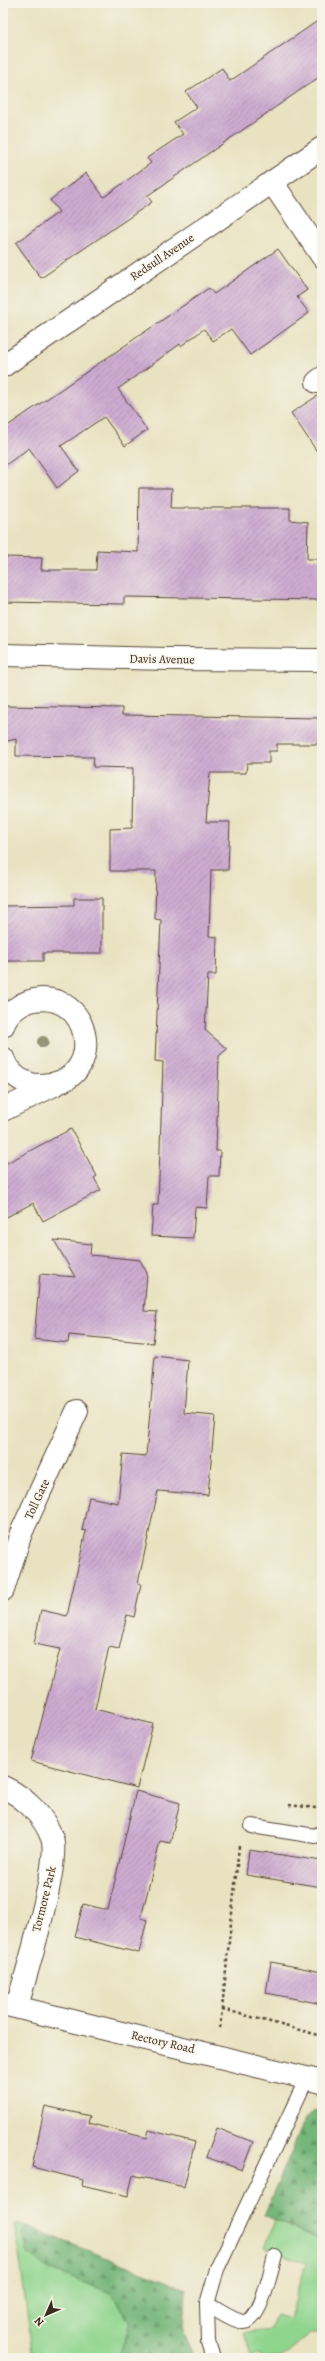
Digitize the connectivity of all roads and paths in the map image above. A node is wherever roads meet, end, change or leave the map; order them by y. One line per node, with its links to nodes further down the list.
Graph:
1 (322, 148): 2 (street, Redsull Avenue)
2 (272, 182): 3 (street); 4 (street, Redsull Avenue)
3 (322, 256)
4 (3, 366)
5 (3, 655): 6 (street, Davis Avenue)
6 (322, 660)
7 (3, 1026): 9 (street)
8 (4, 1061): 9 (street); 10 (street)
9 (58, 1082): 11 (street)
10 (3, 1101)
11 (3, 1110)
12 (78, 1411): 13 (street, Toll Gate)
13 (3, 1590)
14 (3, 1787): 20 (street, Tormore Park)
15 (283, 1805): 16 (path)
16 (322, 1808)
17 (252, 1826): 18 (lane)
18 (322, 1832)
19 (240, 1839): 21 (path)
20 (10, 2005): 23 (street, Rectory Road)
21 (222, 2009): 22 (path); 23 (path)
22 (322, 2036)
23 (217, 2055): 24 (street, Rectory Road)
24 (314, 2080): 26 (lane)
25 (275, 2256): 26 (lane)
26 (207, 2304): 27 (lane)
27 (213, 2358)

